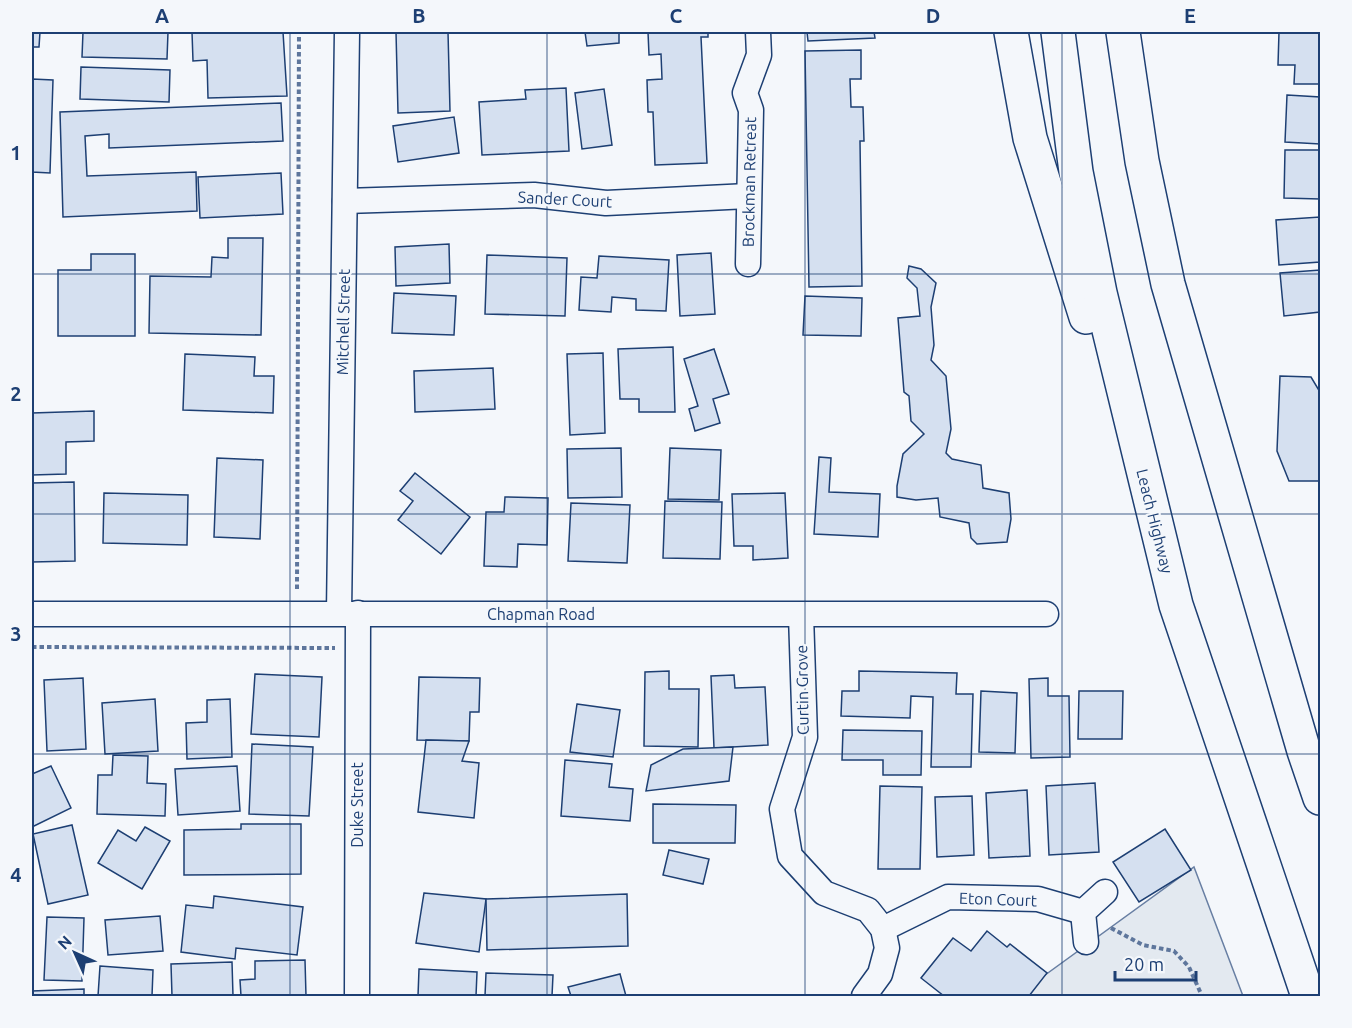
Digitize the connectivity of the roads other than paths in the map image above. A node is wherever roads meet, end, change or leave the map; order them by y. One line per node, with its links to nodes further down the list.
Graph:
1 (346, 32): 9 (street, Mitchell Street)
2 (758, 32): 8 (street, Brockman Retreat)
3 (1011, 32): 11 (highway)
4 (1058, 32): 11 (highway, Leach Highway)
5 (1123, 32): 7 (highway)
6 (1139, 32): 7 (highway)
7 (1142, 161): 16 (highway)
8 (748, 196): 9 (street, Sander Court); 10 (street, Brockman Retreat)
9 (345, 201): 12 (street, Mitchell Street)
10 (748, 264)
11 (1176, 605): 23 (highway, Leach Highway)
12 (349, 613): 14 (street, Chapman Road); 15 (street, Chapman Road); 21 (street, Duke Street)
13 (1046, 614): 15 (street, Chapman Road)
14 (33, 615)
15 (801, 615): 19 (street, Curtin Grove)
16 (1320, 798)
17 (1105, 892): 18 (street)
18 (1083, 912): 19 (street, Eton Court); 20 (street)
19 (884, 929): 22 (street)
20 (1086, 942)
21 (357, 996)
22 (864, 996)
23 (1308, 996)

